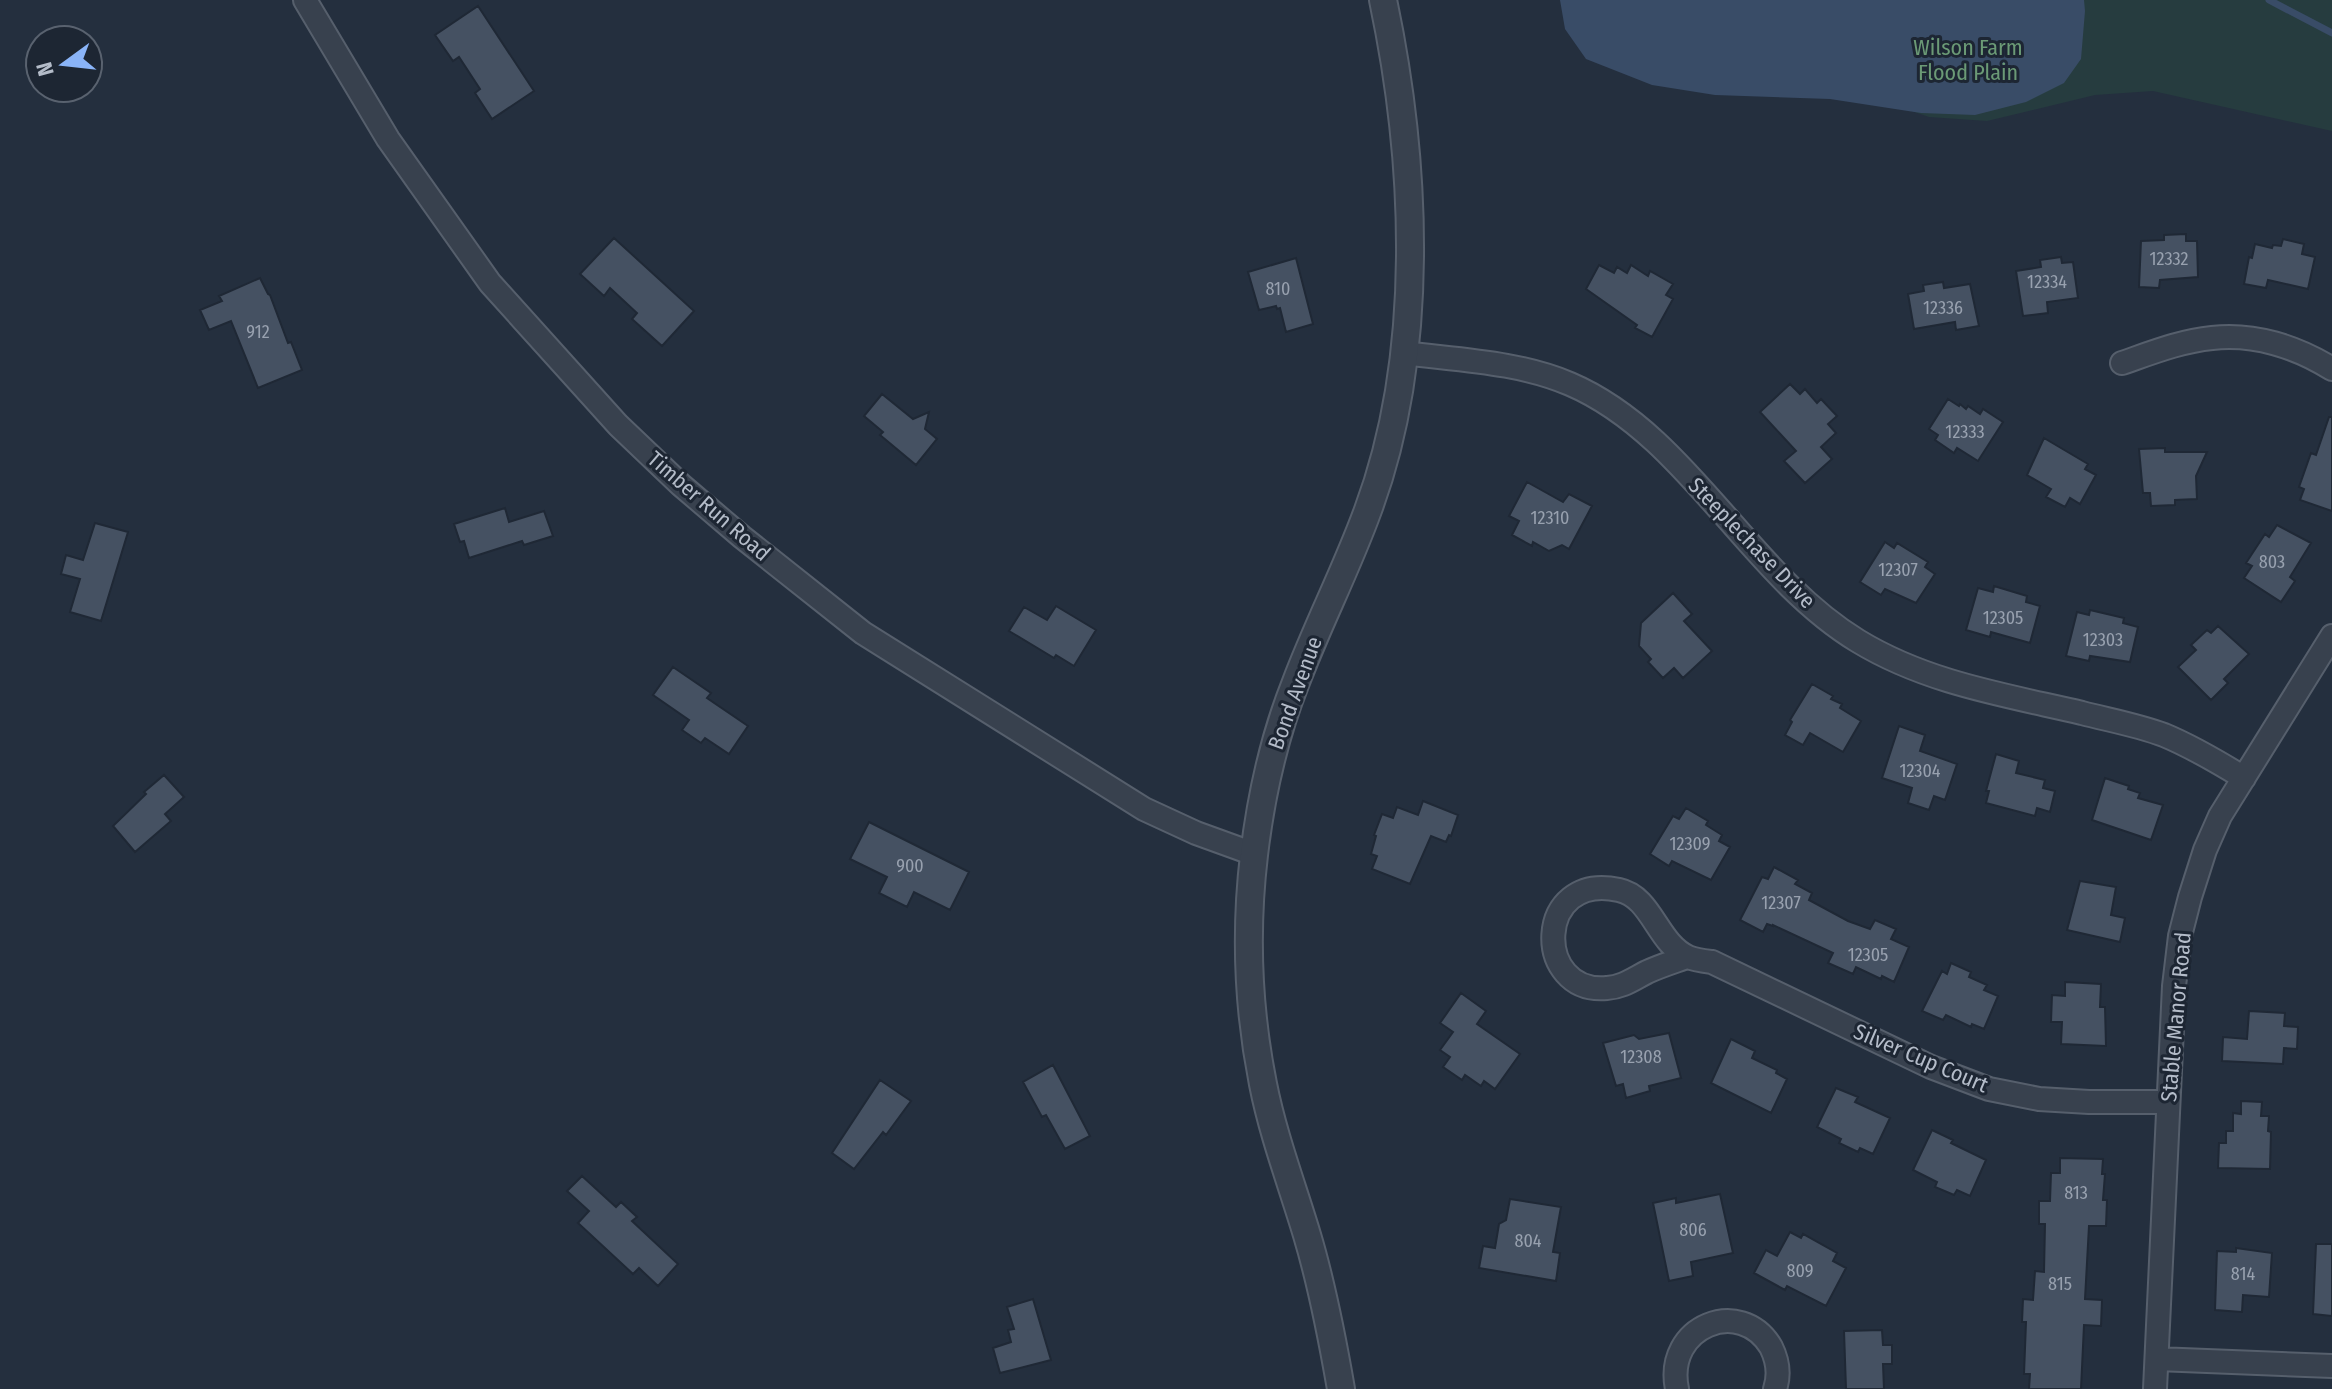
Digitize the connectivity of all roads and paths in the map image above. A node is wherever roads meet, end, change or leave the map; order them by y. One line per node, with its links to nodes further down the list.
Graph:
1 (305, 0): 8 (street, Timber Run Road)
2 (1383, 0): 3 (street, Bond Avenue)
3 (1404, 353): 7 (street, Steeplechase Drive); 8 (street, Bond Avenue)
4 (2122, 363): 5 (street)
5 (2332, 369)
6 (2332, 636): 7 (street, Stable Manor Road)
7 (2244, 778): 10 (street, Stable Manor Road)
8 (1254, 854): 13 (street, Bond Avenue)
9 (1687, 957): 9 (street); 10 (street, Silver Cup Court)
10 (2168, 1102): 11 (street, Stable Manor Road)
11 (2157, 1359): 12 (street); 16 (street, Stable Manor Road)
12 (2332, 1366)
13 (1341, 1389)
14 (1677, 1389): 15 (street)
15 (1775, 1389)
16 (2155, 1389)

